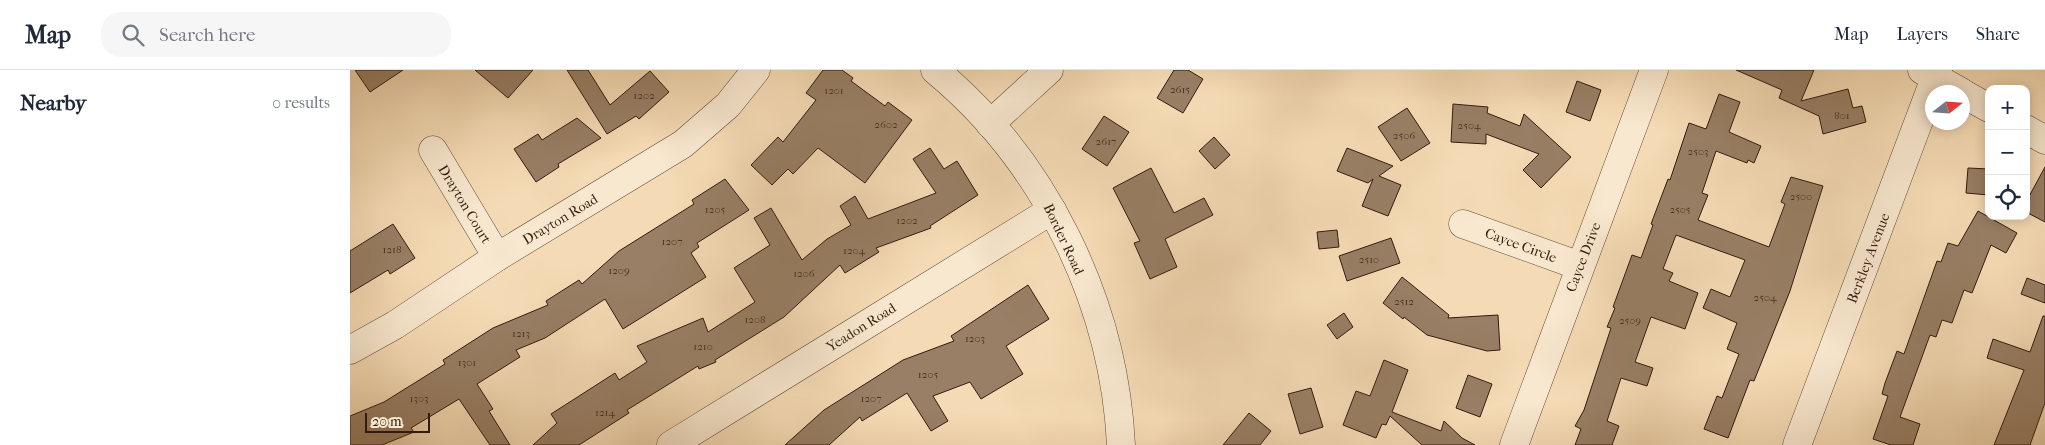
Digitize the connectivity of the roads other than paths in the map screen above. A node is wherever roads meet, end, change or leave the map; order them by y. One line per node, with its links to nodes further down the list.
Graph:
1 (756, 70): 15 (street, Drayton Road)
2 (934, 70): 9 (street, Border Road)
3 (1049, 70): 9 (street)
4 (1654, 70): 16 (street, Cayce Drive)
5 (1932, 73): 6 (street); 21 (street, Berkley Avenue)
6 (1950, 85)
7 (1970, 97): 8 (street)
8 (1985, 106)
9 (990, 124): 13 (street, Border Road)
10 (2028, 130): 11 (street)
11 (2045, 140)
12 (433, 150): 15 (street, Drayton Court)
13 (1052, 210): 18 (street, Yeadon Road); 19 (street, Border Road)
14 (1463, 224): 16 (street, Cayce Circle)
15 (497, 257): 17 (street, Drayton Road)
16 (1580, 266): 20 (street, Cayce Drive)
17 (350, 350)
18 (671, 445)
19 (1121, 445)
20 (1514, 445)
21 (1797, 445)

